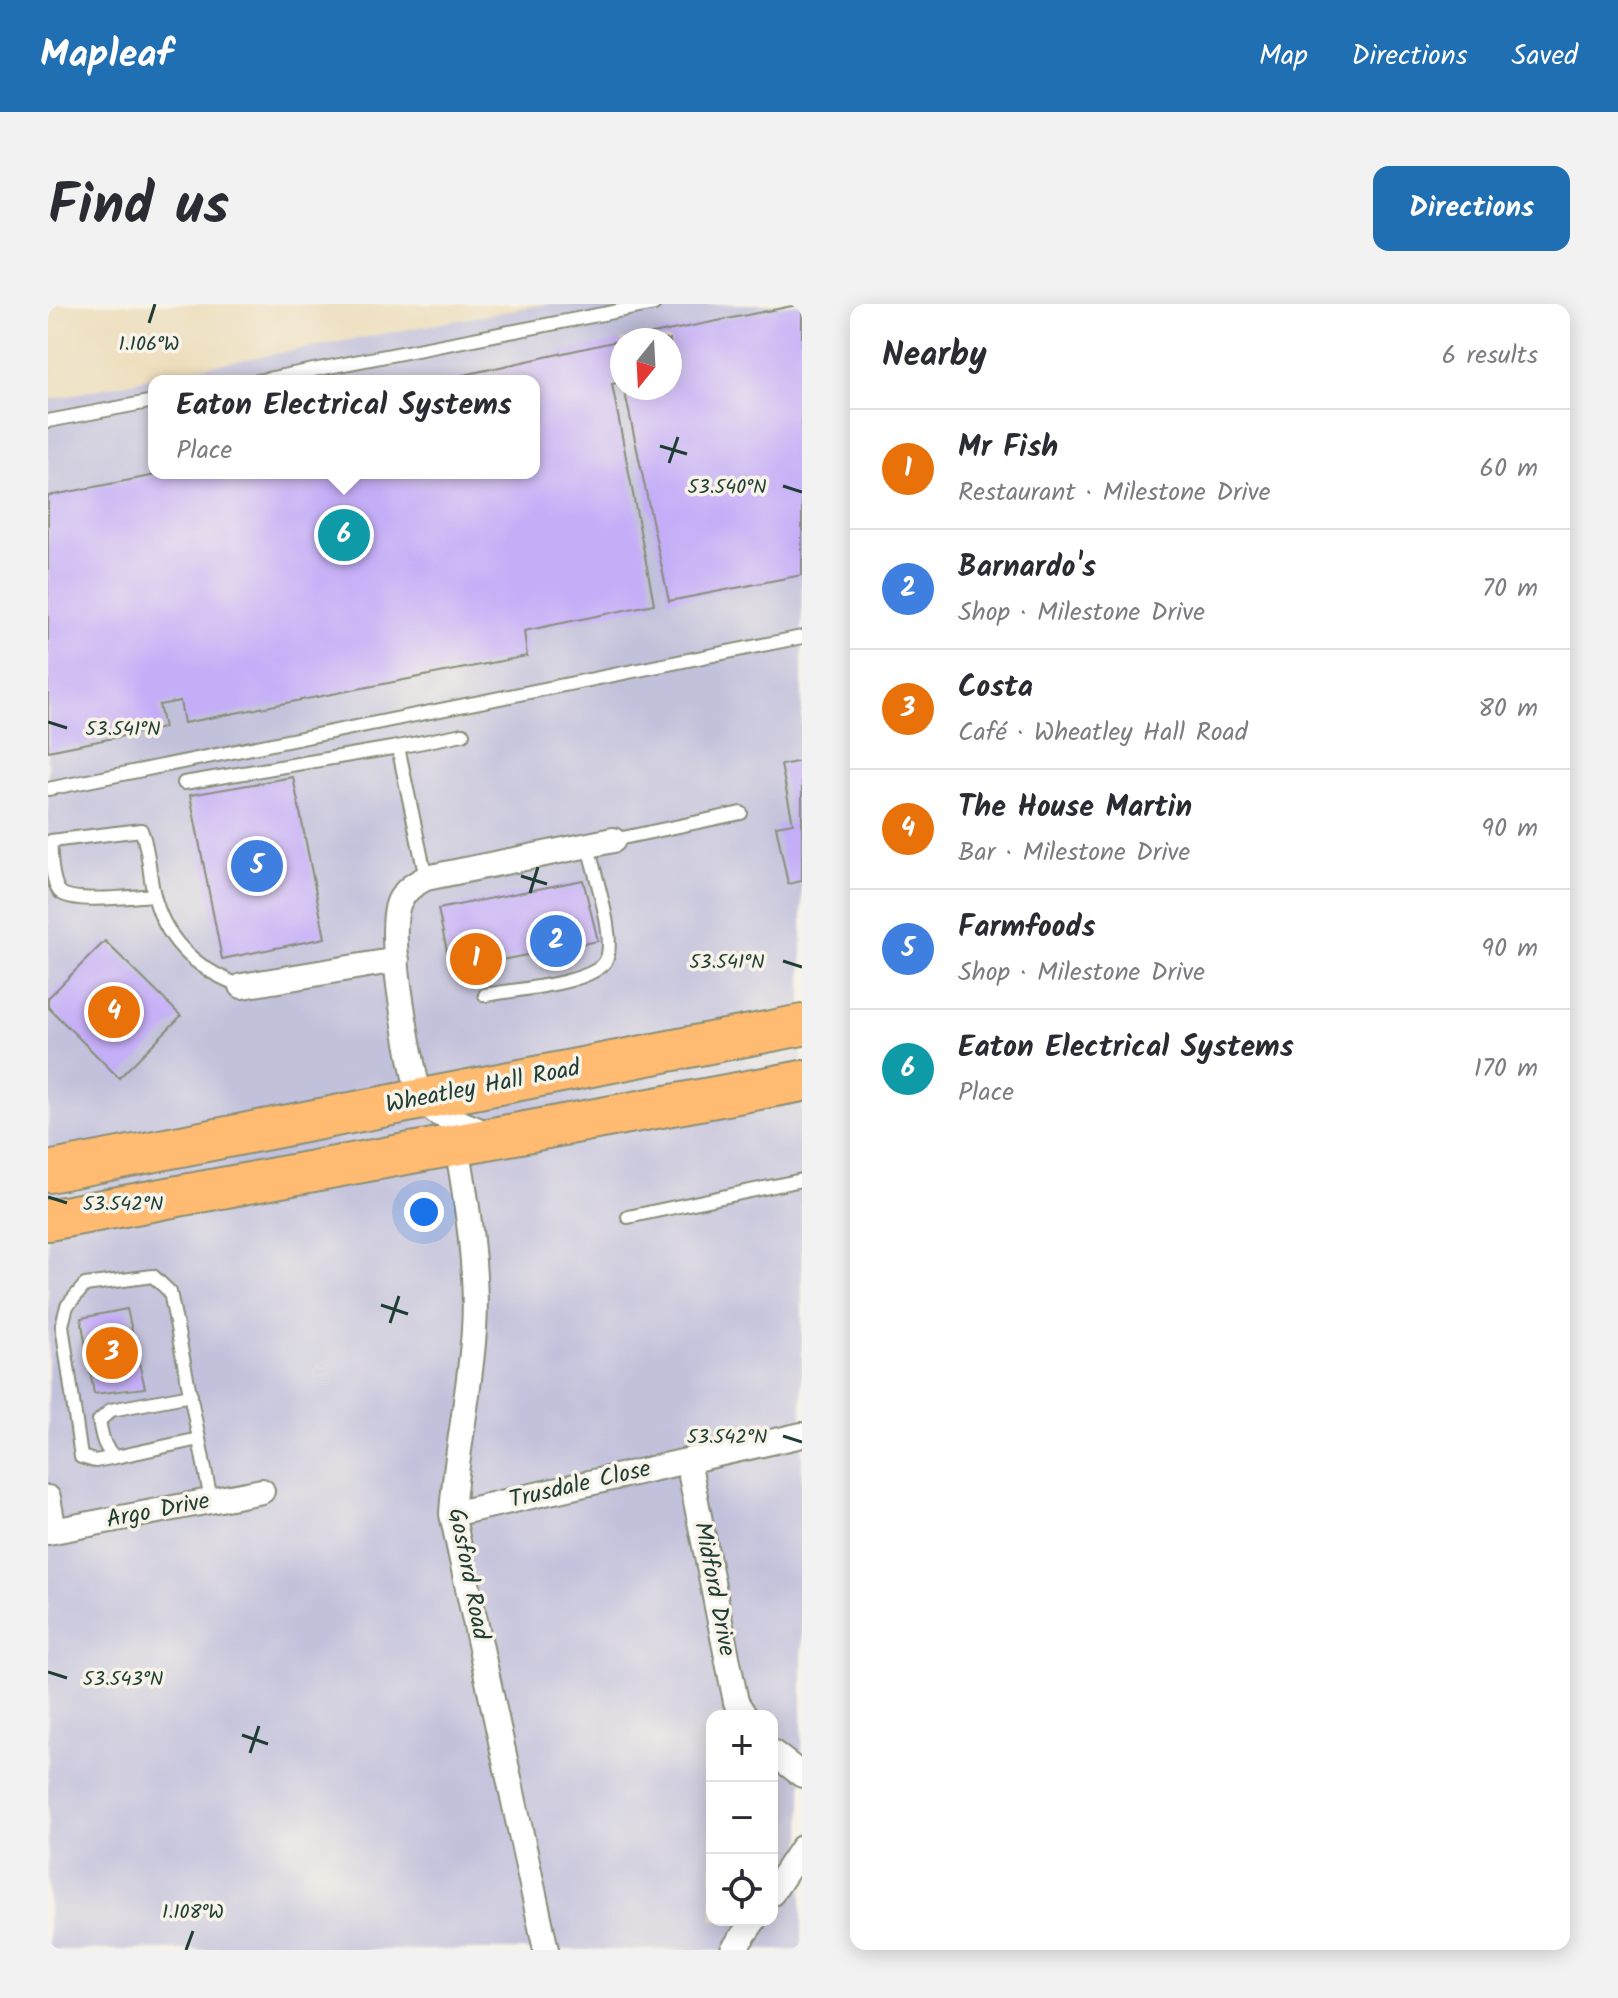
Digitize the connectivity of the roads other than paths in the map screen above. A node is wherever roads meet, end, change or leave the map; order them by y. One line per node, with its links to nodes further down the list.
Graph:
1 (654, 304): 2 (lane)
2 (288, 375)
3 (148, 402): 4 (lane)
4 (48, 421)
5 (802, 637): 9 (lane)
6 (463, 734): 7 (lane)
7 (398, 747): 8 (lane); 13 (lane)
8 (184, 783)
9 (48, 789)
10 (741, 813): 11 (lane)
11 (613, 840): 12 (street)
12 (588, 845): 13 (street); 17 (lane)
13 (426, 878): 15 (street)
14 (154, 895): 14 (lane); 16 (lane)
15 (397, 960): 16 (street); 20 (street)
16 (242, 986)
17 (485, 995)
18 (802, 1025): 20 (highway, Wheatley Hall Road)
19 (802, 1081): 21 (highway, Wheatley Hall Road)
20 (420, 1100): 21 (street); 23 (highway, Wheatley Hall Road)
21 (502, 1137): 22 (highway, Wheatley Hall Road)
22 (457, 1145): 23 (highway, Wheatley Hall Road); 27 (highway, Wheatley Hall Road); 36 (street, Gosford Road)
23 (163, 1150): 24 (highway, Wheatley Hall Road)
24 (48, 1172)
25 (802, 1180): 26 (lane)
26 (628, 1217)
27 (48, 1220)
28 (191, 1395): 30 (lane); 31 (lane); 31 (lane)
29 (802, 1435): 32 (street, Trusdale Close)
30 (199, 1439): 31 (lane); 35 (lane)
31 (116, 1457)
32 (688, 1461): 36 (street, Trusdale Close); 38 (street, Midford Drive)
33 (262, 1491): 35 (street, Argo Drive)
34 (48, 1498): 37 (street, Argo Drive)
35 (211, 1500): 37 (street, Argo Drive)
36 (452, 1514): 44 (street, Gosford Road)
37 (51, 1531)
38 (741, 1710)
39 (778, 1757): 40 (street)
40 (802, 1775)
41 (802, 1848): 42 (street)
42 (778, 1884)
43 (750, 1926): 45 (street)
44 (546, 1950)
45 (733, 1950)

